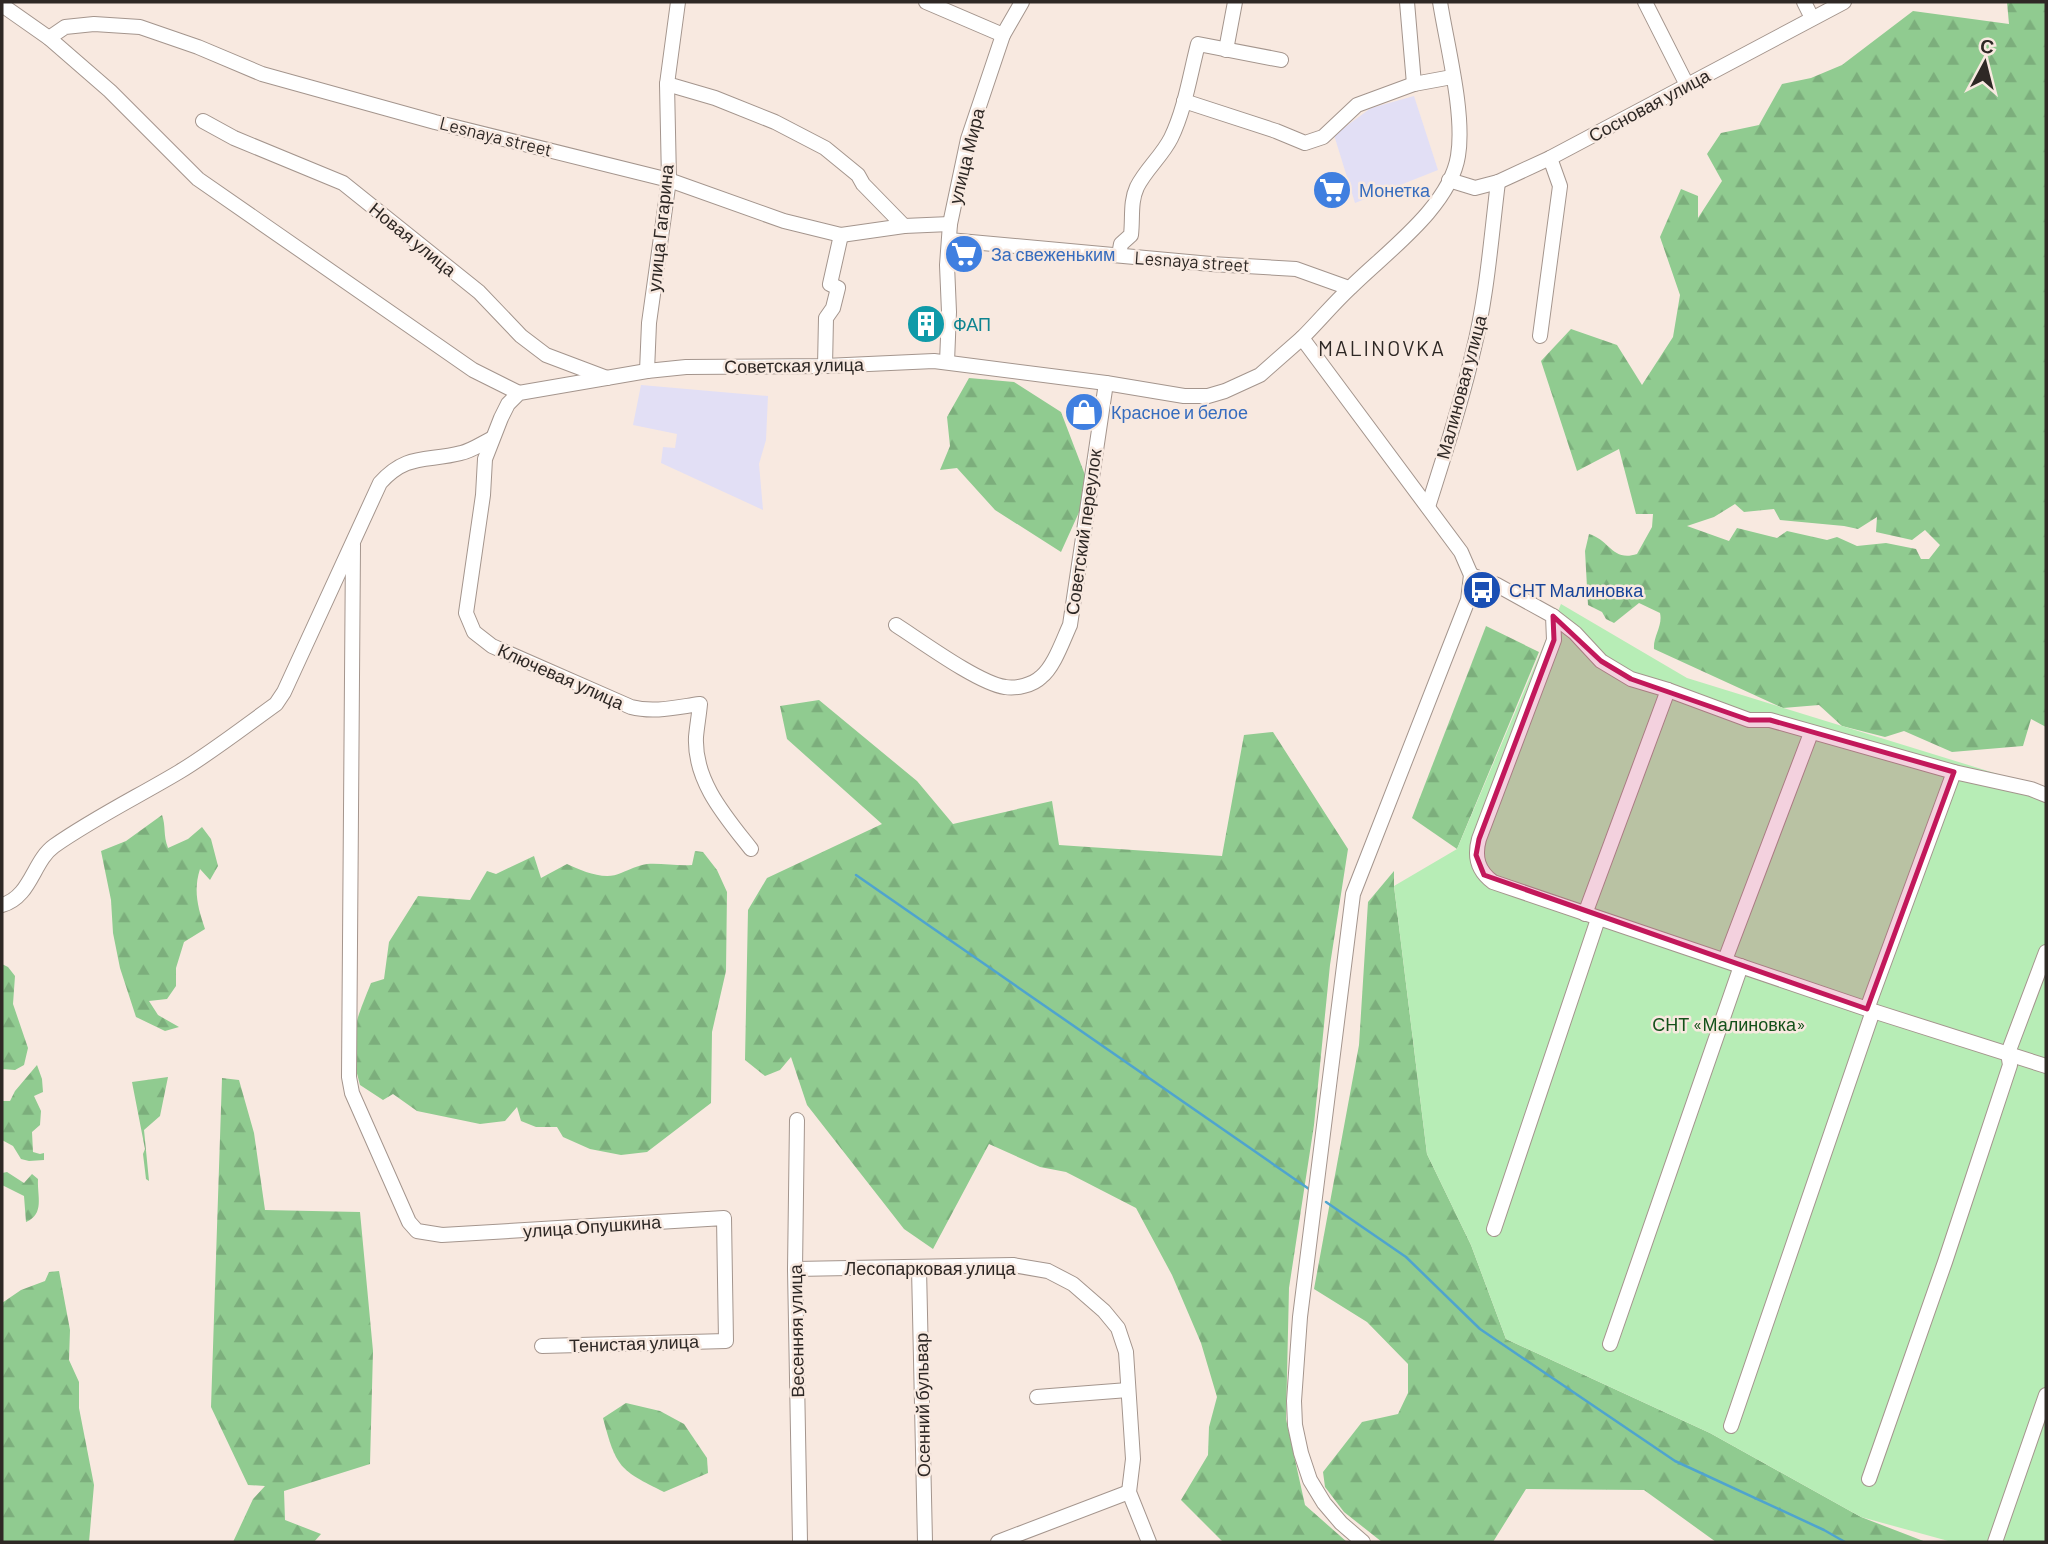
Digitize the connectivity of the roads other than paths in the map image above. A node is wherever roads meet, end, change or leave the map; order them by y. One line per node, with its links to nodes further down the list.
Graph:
1 (677, 2): 18 (street, улица Гагарина)
2 (926, 2): 12 (street)
3 (1022, 2): 12 (street, улица Мира)
4 (1235, 2): 14 (street)
5 (1407, 2): 17 (street)
6 (1440, 2): 16 (street, Советская улица)
7 (1645, 2): 19 (street)
8 (1804, 2): 11 (street)
9 (1844, 2): 11 (street, Сосновая улица)
10 (2, 5): 13 (street)
11 (1812, 18): 19 (street, Сосновая улица)
12 (1003, 35): 26 (street, улица Мира)
13 (49, 38): 23 (street, Lesnaya street); 39 (street)
14 (1226, 50): 15 (street); 20 (street)
15 (1281, 60)
16 (1452, 77): 17 (street); 24 (street, Советская улица)
17 (1414, 84): 20 (street)
18 (667, 85): 23 (street, улица Гагарина); 27 (street)
19 (1687, 85): 22 (street, Сосновая улица)
20 (1184, 101): 30 (street)
21 (203, 121): 37 (street, Новая улица)
22 (1550, 158): 25 (street, Сосновая улица); 32 (street)
23 (669, 180): 28 (street, Lesnaya street); 36 (street, улица Гагарина)
24 (1449, 180): 25 (street, Сосновая улица); 31 (street, Советская улица)
25 (1498, 182): 41 (street, Малиновая улица)
26 (950, 224): 27 (street, Lesnaya street); 29 (street, улица Мира)
27 (904, 226): 28 (street, Lesnaya street)
28 (841, 235): 35 (street)
29 (949, 240): 30 (street, Lesnaya street); 34 (street, улица Мира)
30 (1119, 255): 31 (street, Lesnaya street)
31 (1349, 288): 33 (street, Советская улица)
32 (1539, 336)
33 (1302, 338): 38 (street, Советская улица); 41 (street)
34 (947, 362): 35 (street, Советская улица); 38 (street, Советская улица)
35 (825, 366): 36 (street, Советская улица)
36 (646, 371): 37 (street, Советская улица)
37 (609, 379): 39 (street, Советская улица)
38 (1105, 383): 45 (street, Советский переулок)
39 (519, 393): 40 (street)
40 (491, 439): 42 (street); 50 (street, Ключевая улица)
41 (1428, 507): 43 (street)
42 (353, 545): 51 (street); 63 (street, улица Опушкина)
43 (1471, 575): 44 (street); 76 (street)
44 (1553, 616): 46 (street); 52 (street)
45 (896, 625)
46 (1668, 690): 47 (street); 52 (street)
47 (1811, 733): 48 (street); 54 (street)
48 (1954, 772): 49 (street); 56 (street)
49 (2046, 794)
50 (751, 849)
51 (2, 905)
52 (1591, 916): 54 (street); 60 (street)
53 (2046, 952): 57 (street)
54 (1725, 960): 55 (street)
55 (1741, 966): 56 (street); 64 (street)
56 (1870, 1010): 57 (street); 69 (street)
57 (2008, 1052): 58 (street); 70 (street)
58 (2046, 1066)
59 (797, 1120): 62 (street, Весенняя улица)
60 (1494, 1228)
61 (919, 1268): 62 (street, Лесопарковая улица); 66 (street, Лесопарковая улица); 73 (street, Осенний бульвар)
62 (795, 1269): 72 (street, Весенняя улица)
63 (726, 1341): 65 (street, Тенистая улица)
64 (1610, 1344)
65 (542, 1346)
66 (1128, 1390): 68 (street); 71 (street, Лесопарковая улица)
67 (2046, 1395): 77 (street)
68 (1037, 1397)
69 (1731, 1426)
70 (1869, 1479)
71 (1129, 1492): 74 (street); 75 (street, Лесопарковая улица)
72 (800, 1542)
73 (925, 1542)
74 (998, 1542)
75 (1149, 1542)
76 (1363, 1542)
77 (1995, 1542)

